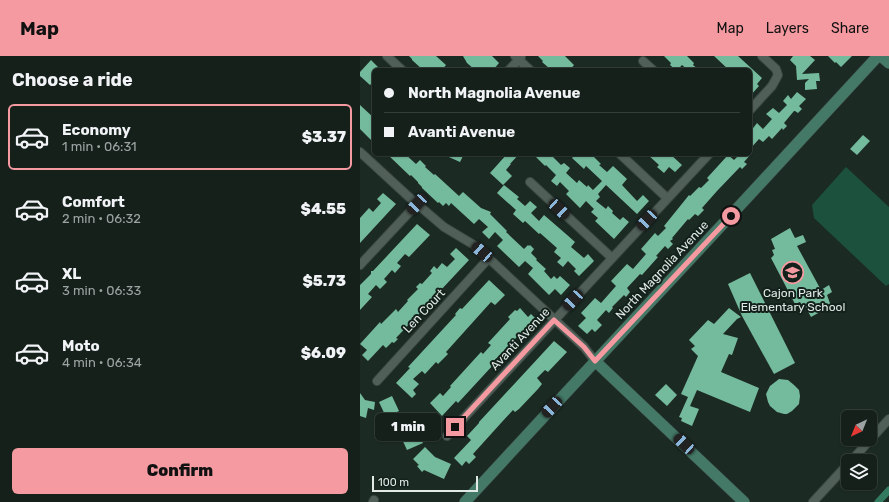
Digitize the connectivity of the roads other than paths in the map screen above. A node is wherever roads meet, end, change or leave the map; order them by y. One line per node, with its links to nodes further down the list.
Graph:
1 (387, 56): 8 (street)
2 (762, 56): 12 (street)
3 (878, 56): 23 (main road, North Magnolia Avenue)
4 (881, 56): 7 (main road)
5 (518, 57): 9 (street); 10 (street)
6 (643, 61): 11 (street)
7 (889, 63)
8 (400, 68)
9 (510, 68)
10 (528, 68)
11 (651, 68)
12 (752, 108)
13 (360, 152): 18 (street)
14 (622, 156): 17 (street)
15 (707, 156): 17 (street, Avanti Avenue)
16 (530, 182): 20 (street)
17 (667, 198): 20 (street, Avanti Avenue)
18 (417, 204): 19 (street); 21 (street)
19 (489, 258): 22 (street); 24 (street, Len Court)
20 (612, 258): 22 (street, Avanti Avenue)
21 (360, 265)
22 (554, 320): 23 (street); 26 (street, Avanti Avenue)
23 (595, 361): 29 (main road, North Magnolia Avenue); 30 (main road)
24 (377, 380)
25 (889, 419): 27 (street)
26 (447, 436)
27 (856, 454)
28 (841, 471): 31 (street)
29 (465, 502)
30 (744, 502)
31 (812, 502)

